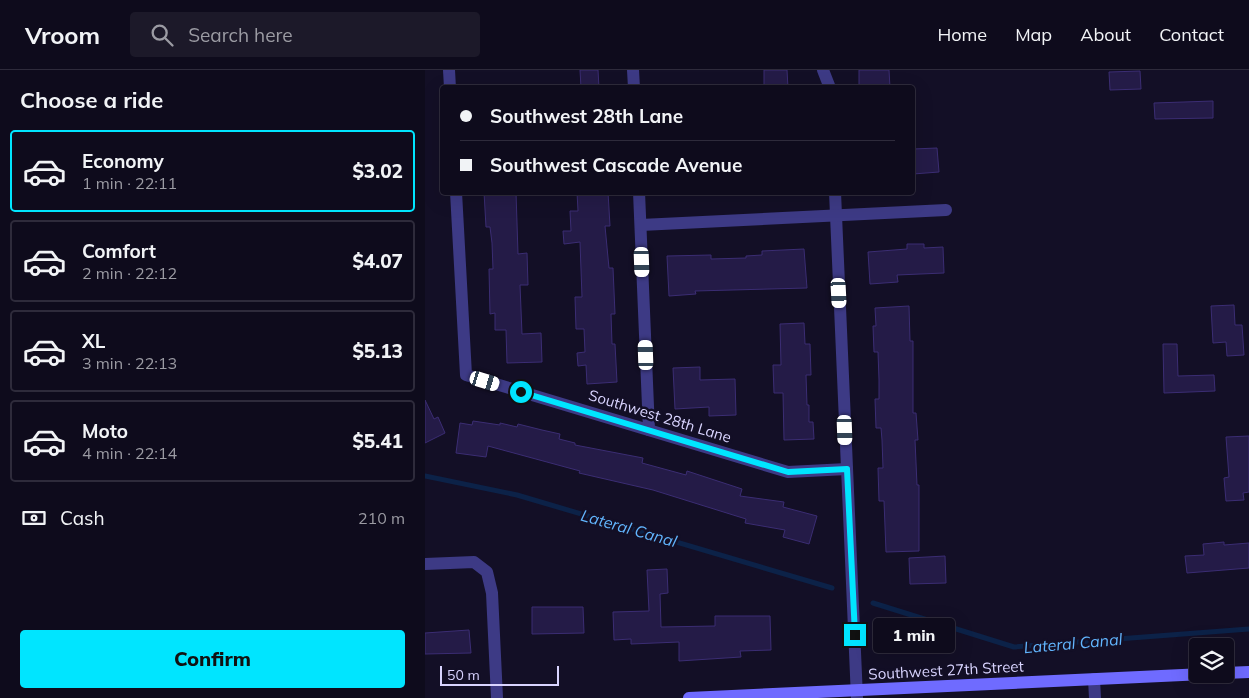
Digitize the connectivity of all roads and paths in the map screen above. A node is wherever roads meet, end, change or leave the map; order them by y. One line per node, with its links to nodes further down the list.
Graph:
1 (449, 70): 4 (street)
2 (633, 70): 5 (street)
3 (823, 70): 6 (street)
4 (450, 85)
5 (634, 85)
6 (829, 85)
7 (456, 195): 13 (street, Southwest 28th Lane)
8 (639, 195): 12 (street)
9 (835, 195): 11 (street)
10 (946, 210): 11 (street)
11 (836, 215): 12 (street); 14 (street)
12 (641, 225): 13 (street)
13 (649, 430): 14 (street, Southwest 28th Lane)
14 (847, 469): 20 (street)
15 (425, 564): 21 (street)
16 (1249, 672): 17 (street)
17 (1234, 673)
18 (1189, 675): 19 (street, Southwest 27th Street)
19 (1094, 679): 20 (street, Southwest 27th Street); 23 (street)
20 (857, 694): 22 (street, Southwest 27th Street)
21 (497, 698)
22 (689, 698)
23 (1095, 698)

